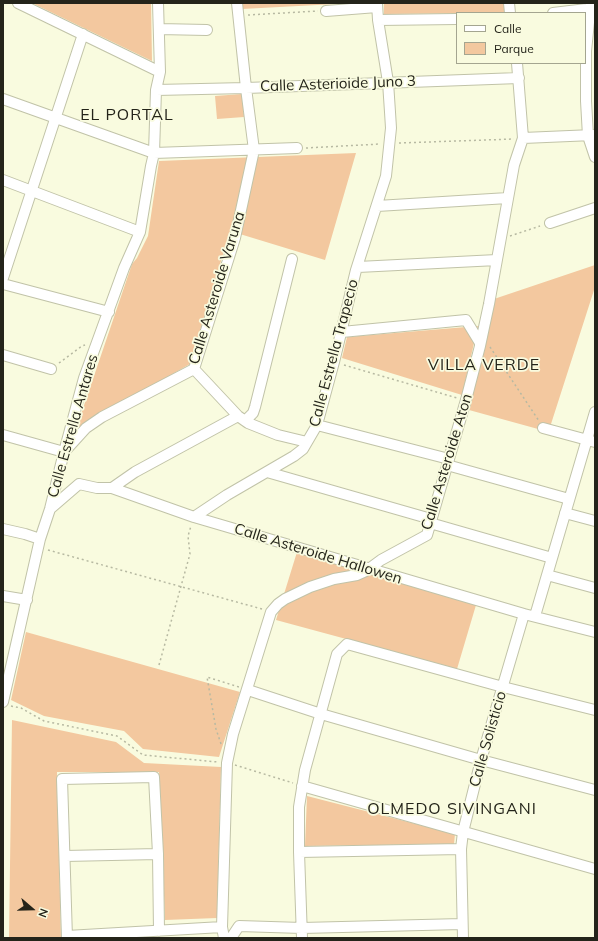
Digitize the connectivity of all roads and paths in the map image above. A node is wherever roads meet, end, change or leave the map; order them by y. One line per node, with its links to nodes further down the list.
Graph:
1 (18, 3): 13 (street)
2 (158, 3): 11 (street, Calle Estrella Antares)
3 (237, 3): 8 (street, Calle Asteroide Varuna)
4 (377, 5): 6 (street); 10 (street, Calle Estrella Trapecio)
5 (592, 7): 7 (street); 22 (street)
6 (326, 11): 8 (path)
7 (560, 12)
8 (238, 16): 18 (street, Calle Asteroide Varuna)
9 (456, 19): 10 (street)
10 (378, 20): 17 (street, Calle Estrella Trapecio)
11 (158, 29): 12 (street); 15 (street, Calle Estrella Antares)
12 (207, 30)
13 (83, 34): 15 (street); 21 (street)
14 (517, 64): 16 (street)
15 (160, 72): 19 (street, Calle Estrella Antares)
16 (519, 78): 17 (street, Calle Asterioide Juno 3); 23 (street)
17 (388, 82): 18 (street, Calle Asterioide Juno 3); 24 (street, Calle Estrella Trapecio)
18 (246, 88): 19 (street, Calle Asterioide Juno 3); 26 (street, Calle Asteroide Varuna)
19 (156, 90): 27 (street, Calle Estrella Antares)
20 (3, 98): 21 (street)
21 (56, 118): 27 (street); 30 (street)
22 (591, 136): 23 (street); 28 (street)
23 (524, 138): 24 (path); 31 (street, Calle Asteroide Aton)
24 (388, 143): 25 (path); 32 (street, Calle Estrella Trapecio)
25 (297, 148): 26 (street)
26 (254, 150): 27 (street); 50 (street, Calle Asteroide Varuna)
27 (154, 153): 35 (street, Calle Estrella Antares)
28 (595, 157)
29 (3, 180): 30 (street)
30 (32, 190): 35 (street); 39 (street)
31 (508, 198): 32 (street); 36 (street, Calle Asteroide Aton)
32 (377, 206): 40 (street, Calle Estrella Trapecio)
33 (595, 208): 34 (street)
34 (550, 223): 36 (path)
35 (140, 232): 43 (street, Calle Estrella Antares)
36 (501, 239): 38 (street, Calle Asteroide Aton)
37 (292, 258): 53 (street)
38 (497, 260): 40 (street); 45 (street, Calle Asteroide Aton)
39 (6, 261): 41 (street)
40 (358, 267): 44 (street, Calle Estrella Trapecio)
41 (3, 278)
42 (3, 284): 43 (street)
43 (109, 312): 46 (street, Calle Estrella Antares)
44 (342, 332): 45 (street); 48 (street, Calle Estrella Trapecio)
45 (482, 338): 51 (street, Calle Asteroide Aton); 55 (path)
46 (97, 342): 49 (path); 59 (street, Calle Estrella Antares)
47 (3, 355): 49 (street)
48 (334, 362): 51 (path); 54 (street, Calle Estrella Trapecio)
49 (51, 369)
50 (194, 369): 53 (street); 59 (street, Calle Asteroide Varuna)
51 (466, 400): 60 (street, Calle Asteroide Aton)
52 (595, 412): 57 (street)
53 (242, 419): 58 (street); 62 (street)
54 (317, 424): 58 (street, Calle Estrella Trapecio); 60 (street)
55 (543, 428): 57 (street)
56 (3, 435): 59 (street)
57 (591, 441): 63 (street)
58 (307, 442): 61 (street, Calle Estrella Trapecio)
59 (64, 452): 64 (street, Calle Estrella Antares)
60 (448, 462): 63 (street); 67 (street, Calle Asteroide Aton)
61 (267, 472): 66 (street, Calle Estrella Trapecio); 67 (street)
62 (112, 488): 64 (street, Calle Asteroide Hallowen); 66 (street, Calle Asteroide Hallowen)
63 (569, 498): 65 (street)
64 (50, 509): 70 (street, Calle Estrella Antares)
65 (565, 513): 68 (street); 71 (street)
66 (194, 517): 72 (street, Calle Asteroide Hallowen); 74 (path)
67 (431, 521): 71 (street); 72 (street, Calle Asteroide Aton)
68 (595, 521)
69 (3, 529): 70 (street)
70 (39, 543): 74 (path); 77 (street, Calle Estrella Antares)
71 (552, 558): 73 (street)
72 (369, 569): 78 (street, Calle Asteroide Aton); 79 (street, Calle Asteroide Hallowen)
73 (547, 575): 75 (street); 80 (street)
74 (181, 587): 78 (path); 83 (path)
75 (595, 588)
76 (3, 596): 77 (street)
77 (26, 600): 82 (street, Calle Estrella Antares)
78 (271, 612): 85 (street)
79 (524, 614): 80 (street, Calle Asteroide Hallowen); 84 (street, Calle Solisticio)
80 (535, 616): 81 (street, Calle Asteroide Hallowen)
81 (595, 632)
82 (8, 660): 86 (street, Calle Estrella Antares)
83 (159, 665)
84 (503, 687): 87 (street); 88 (street); 89 (street, Calle Solisticio)
85 (248, 690): 88 (street); 90 (street); 90 (path)
86 (6, 704): 90 (path)
87 (595, 710)
88 (321, 714): 89 (street); 91 (street)
89 (481, 760): 92 (street); 93 (street, Calle Solisticio)
90 (227, 762): 91 (path); 100 (street)
91 (302, 786): 93 (street); 95 (street)
92 (595, 790)
93 (463, 832): 94 (street, Calle Solisticio); 98 (street)
94 (461, 849): 95 (street); 99 (street, Calle Solisticio)
95 (299, 852): 102 (street)
96 (158, 854): 97 (street); 97 (street); 101 (street)
97 (65, 856): 103 (street)
98 (595, 869)
99 (462, 924): 102 (street); 106 (street, Calle Solisticio)
100 (222, 927): 101 (street); 104 (street)
101 (159, 931): 103 (street)
102 (302, 933): 105 (street)
103 (67, 937)
104 (224, 938)
105 (231, 938)
106 (463, 938)

